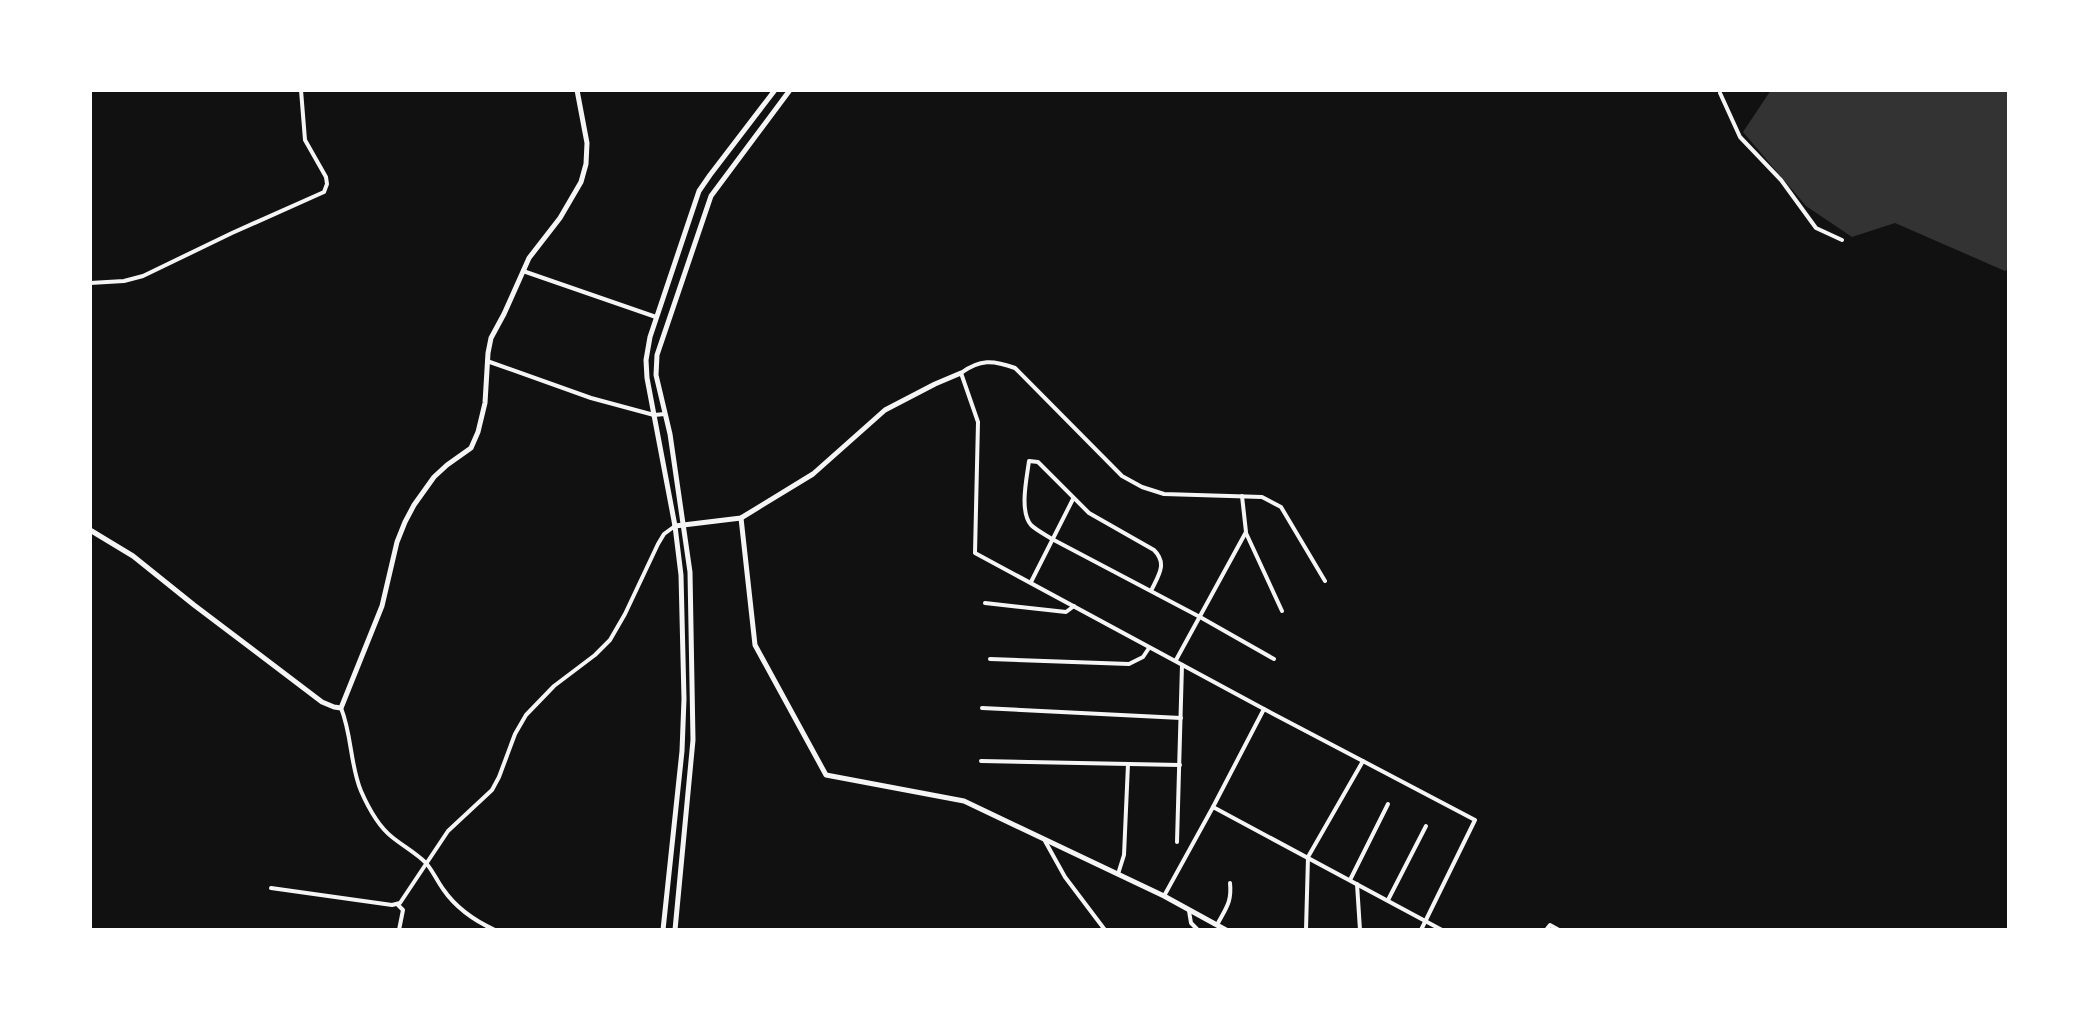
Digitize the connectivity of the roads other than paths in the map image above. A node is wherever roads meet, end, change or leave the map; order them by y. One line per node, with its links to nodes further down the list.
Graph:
1 (301, 90): 8 (street)
2 (577, 90): 7 (street)
3 (775, 90): 9 (street)
4 (790, 90): 12 (street)
5 (1720, 93): 6 (street)
6 (1842, 240)
7 (523, 271): 9 (street); 10 (street)
8 (90, 283)
9 (656, 317): 13 (street)
10 (487, 361): 13 (street); 34 (street)
11 (961, 373): 14 (street); 16 (street); 23 (street)
12 (665, 414): 13 (street); 17 (street)
13 (654, 415): 18 (street)
14 (1242, 496): 20 (street); 22 (street)
15 (1073, 499): 21 (street); 21 (street); 24 (street)
16 (741, 518): 17 (street); 45 (street)
17 (684, 524): 18 (street); 63 (street)
18 (675, 526): 48 (street); 62 (street)
19 (90, 530): 34 (street)
20 (1246, 532): 27 (street); 28 (street)
21 (1052, 539): 23 (street); 24 (street)
22 (1325, 581)
23 (1030, 583): 26 (street)
24 (1151, 591): 28 (street)
25 (985, 603): 26 (street)
26 (1074, 606): 29 (street)
27 (1282, 611)
28 (1200, 617): 31 (street); 32 (street)
29 (1149, 647): 30 (street); 32 (street)
30 (990, 659)
31 (1274, 659)
32 (1176, 661): 33 (street)
33 (1182, 665): 36 (street); 37 (street)
34 (341, 708): 48 (street)
35 (982, 708): 37 (street)
36 (1264, 709): 39 (street); 43 (street)
37 (1181, 718): 41 (street)
38 (981, 761): 40 (street)
39 (1363, 761): 47 (street); 58 (street)
40 (1128, 764): 41 (street); 49 (street)
41 (1180, 765): 46 (street)
42 (1388, 804): 50 (street)
43 (1213, 807): 47 (street); 54 (street)
44 (1426, 826): 55 (street)
45 (1044, 839): 49 (street); 64 (street)
46 (1177, 842)
47 (1308, 857): 50 (street); 67 (street)
48 (427, 864): 56 (street); 61 (street)
49 (1118, 874): 54 (street)
50 (1350, 880): 52 (street)
51 (1230, 883): 59 (street)
52 (1357, 884): 55 (street); 68 (street)
53 (271, 888): 56 (street)
54 (1164, 896): 57 (street)
55 (1388, 900): 58 (street)
56 (398, 905): 60 (street)
57 (1189, 910): 59 (street); 65 (street)
58 (1427, 921): 69 (street); 70 (street)
59 (1217, 925): 66 (street)
60 (399, 930)
61 (495, 930)
62 (663, 930)
63 (675, 930)
64 (1105, 930)
65 (1198, 930)
66 (1226, 930)
67 (1306, 930)
68 (1360, 930)
69 (1421, 930)
70 (1442, 930)
71 (1546, 930): 72 (street)
72 (1559, 930)

